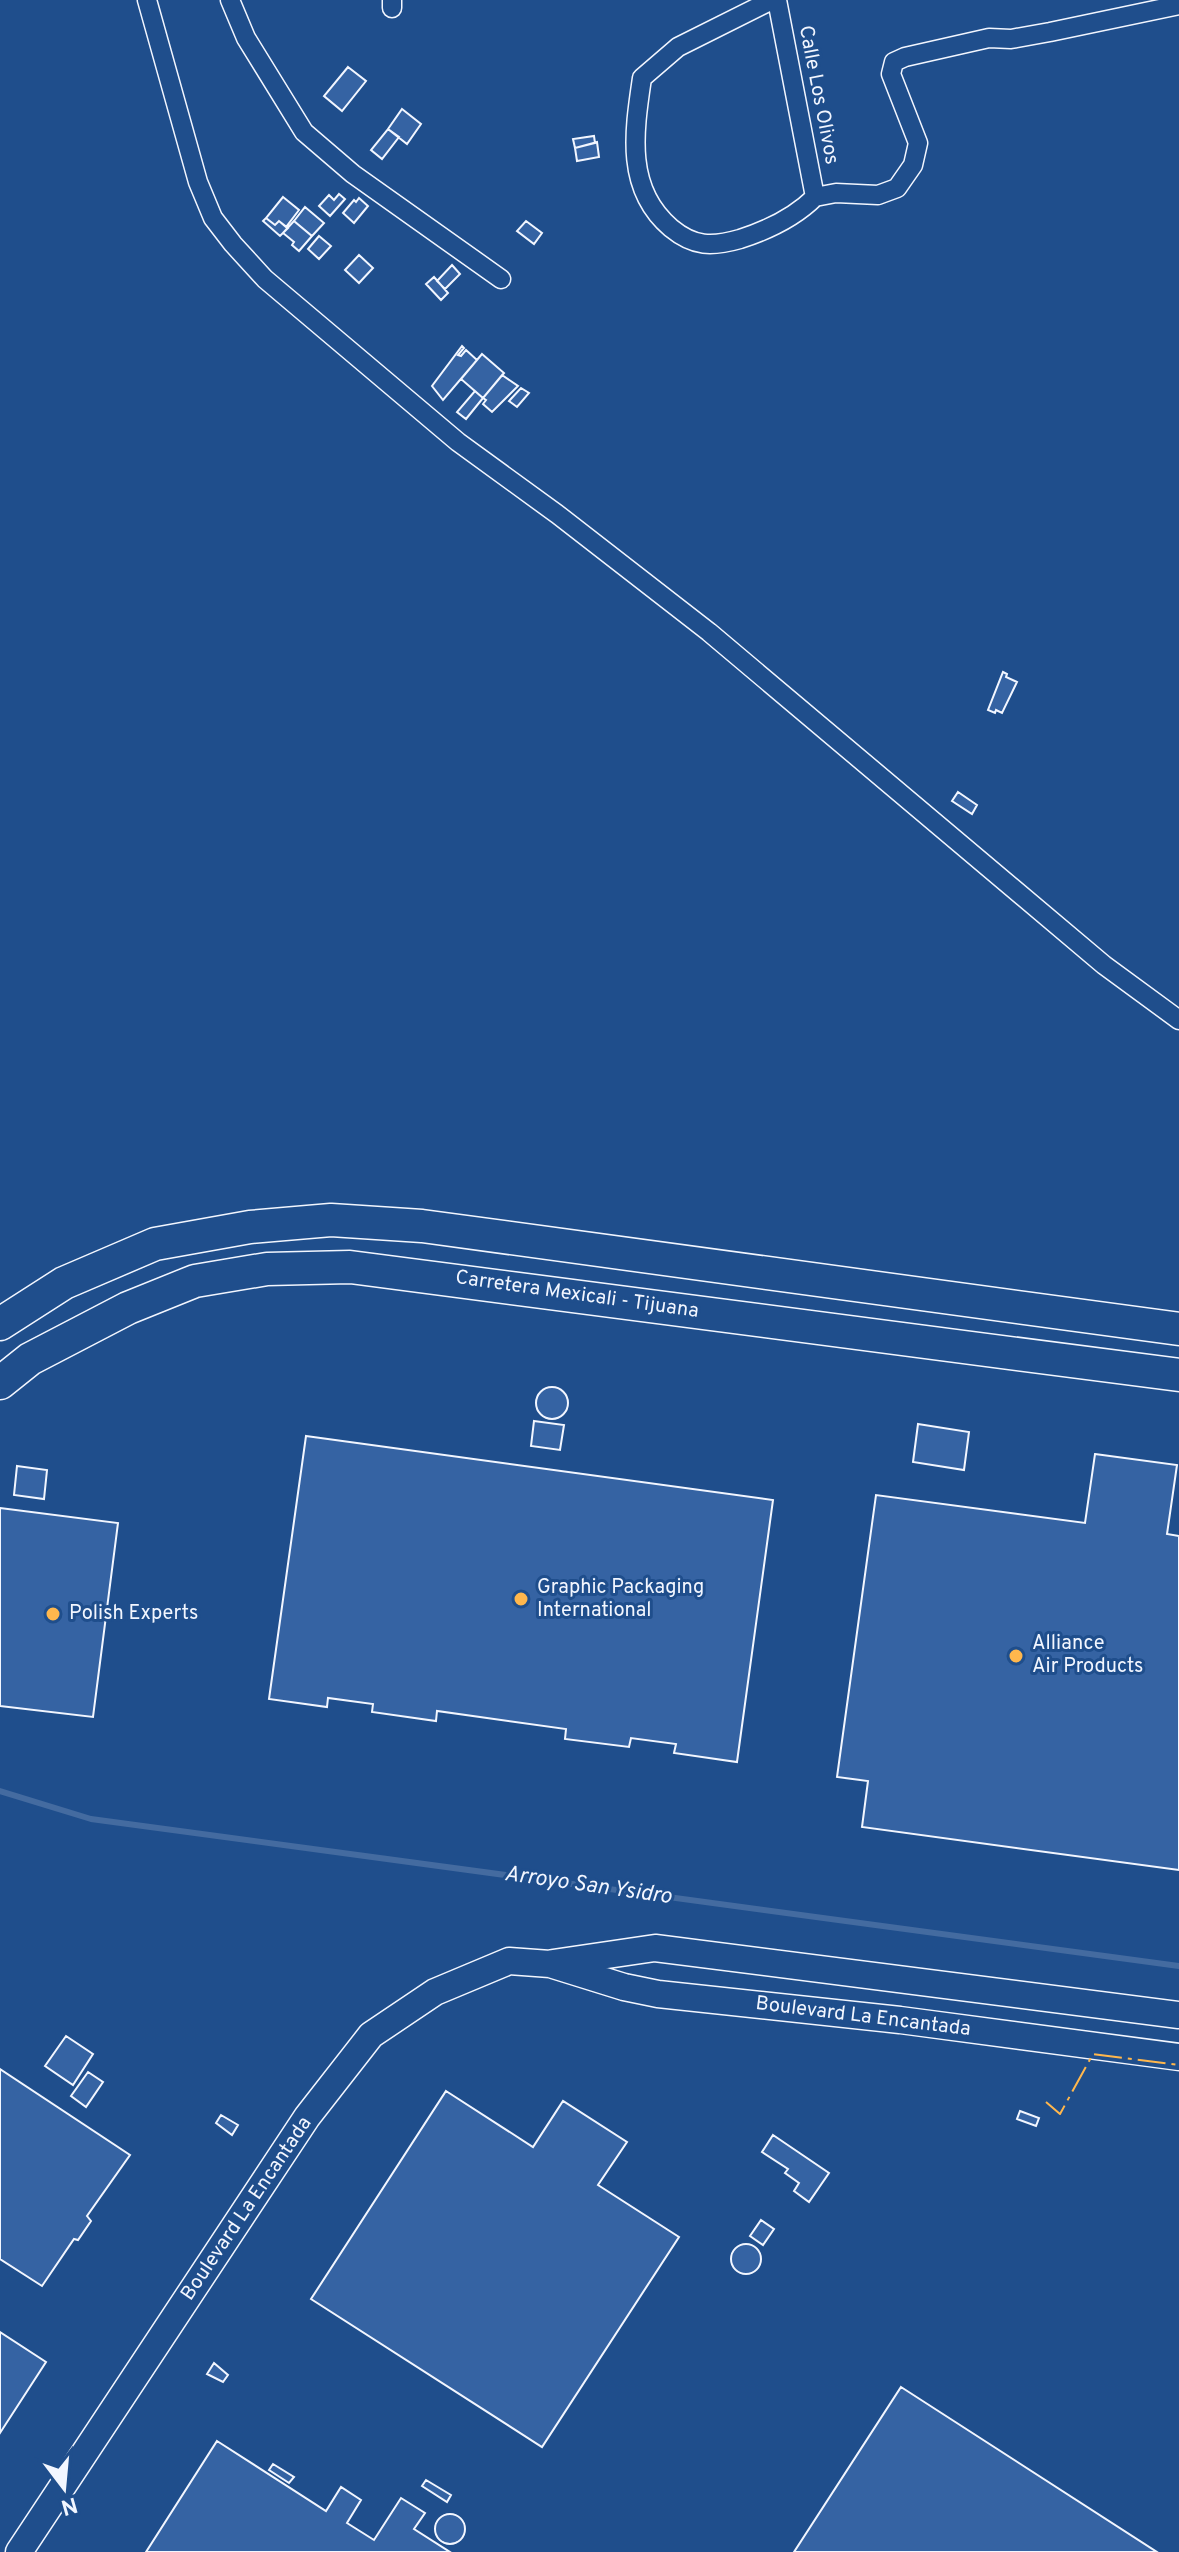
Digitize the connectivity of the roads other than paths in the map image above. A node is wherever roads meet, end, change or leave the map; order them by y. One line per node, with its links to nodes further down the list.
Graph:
1 (230, 0): 6 (street)
2 (774, 0): 5 (street, Calle Los Olivos); 5 (street)
3 (152, 2): 7 (street)
4 (1179, 5): 5 (street)
5 (815, 197)
6 (501, 279)
7 (1179, 1020)
8 (0, 1324): 9 (highway)
9 (1179, 1329)
10 (1179, 1375): 11 (highway, Carretera Mexicali - Tijuana)
11 (0, 1383)
12 (550, 1964): 13 (main road, Boulevard La Encantada); 14 (main road, Boulevard La Encantada); 15 (main road, Boulevard La Encantada)
13 (1179, 2015)
14 (1179, 2057)
15 (19, 2552)

